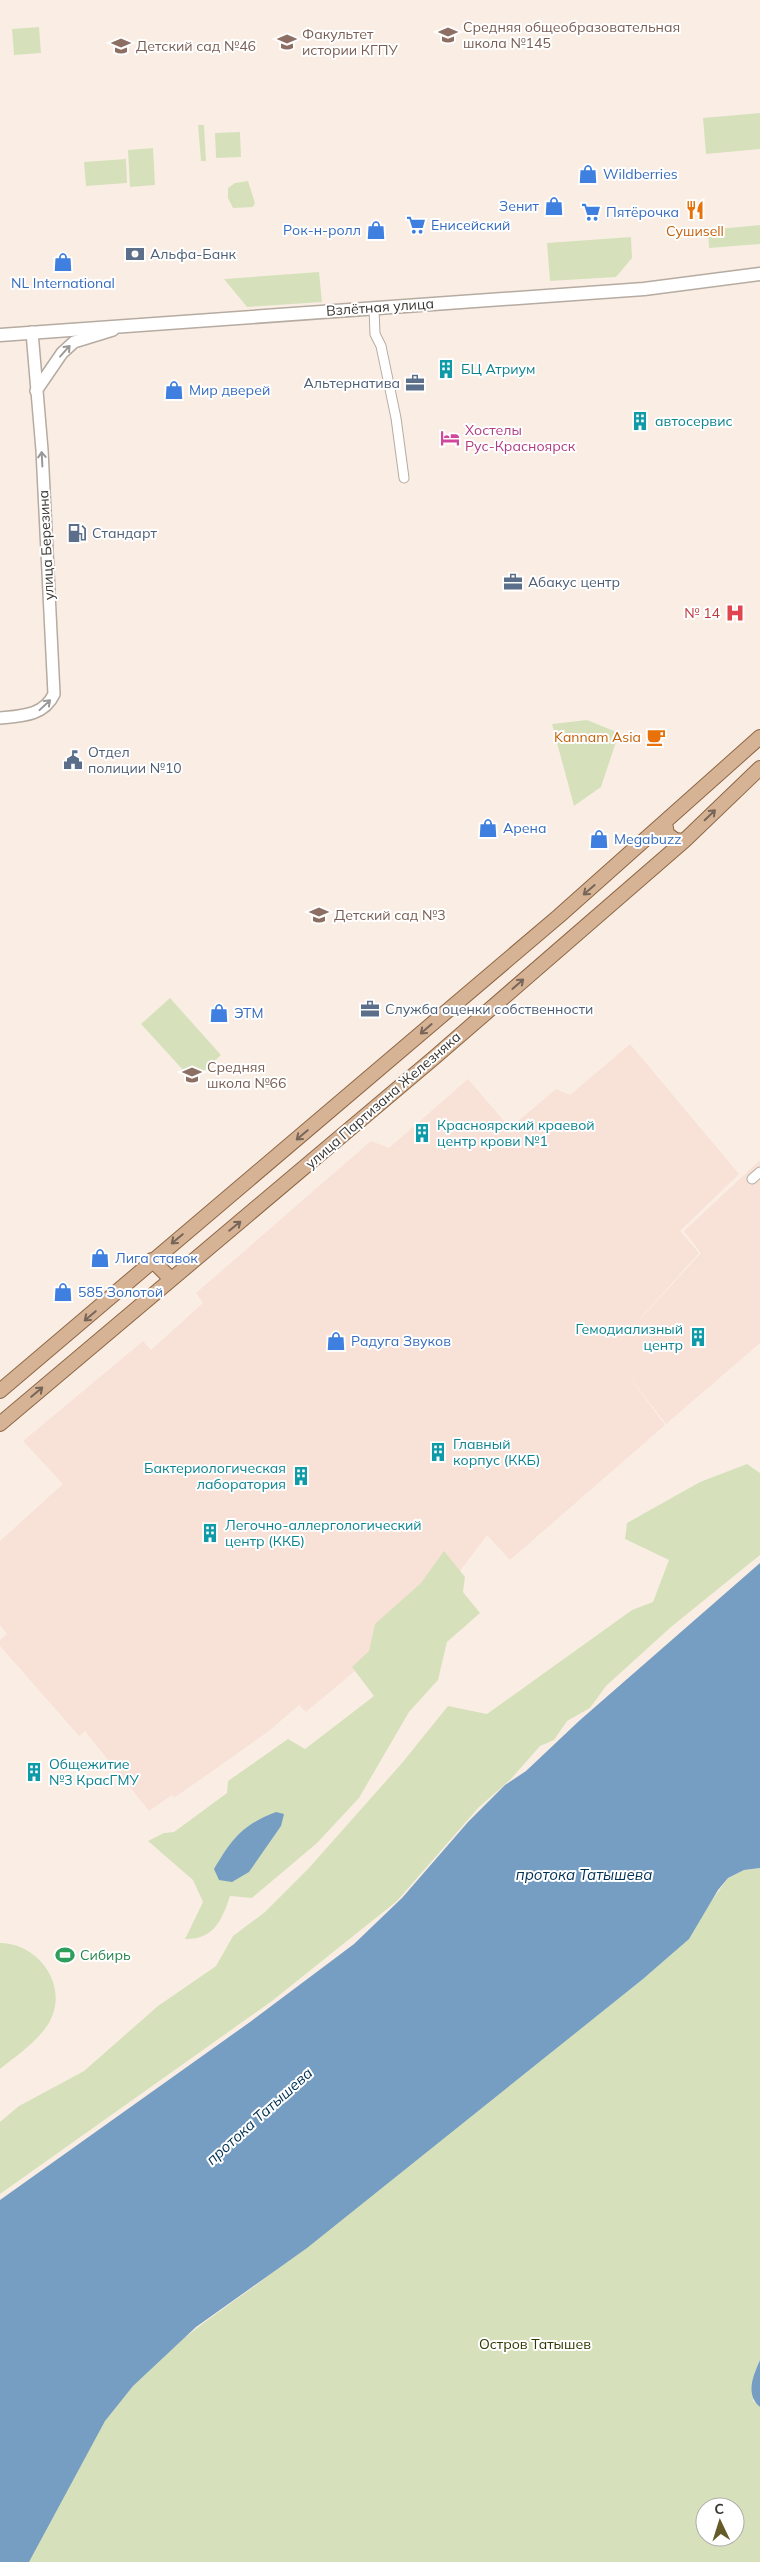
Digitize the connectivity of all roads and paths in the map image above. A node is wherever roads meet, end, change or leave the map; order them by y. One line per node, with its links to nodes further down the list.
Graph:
1 (760, 274): 2 (main road, Взлётная улица)
2 (374, 308): 3 (main road, Взлётная улица); 7 (street)
3 (132, 324): 4 (main road, Взлётная улица); 6 (street, one-way to 3)
4 (32, 332): 5 (main road, Взлётная улица); 6 (street, улица Березина)
5 (0, 335)
6 (36, 391): 8 (street, улица Березина, one-way to 6)
7 (404, 478)
8 (0, 718)
9 (760, 737): 11 (main road, улица Партизана Железняка)
10 (760, 768): 12 (main road, улица Партизана Железняка, one-way to 10)
11 (665, 823): 12 (main road); 13 (main road, улица Партизана Железняка)
12 (684, 841): 14 (main road, улица Партизана Железняка)
13 (616, 866): 14 (main road); 17 (main road, улица Партизана Железняка, one-way to 17)
14 (635, 883): 18 (main road, улица Партизана Железняка, one-way to 14)
15 (760, 1172): 16 (street)
16 (752, 1179)
17 (152, 1260): 18 (main road); 19 (main road, улица Партизана Железняка, one-way to 19)
18 (170, 1278): 20 (main road, улица Партизана Железняка, one-way to 18)
19 (0, 1391)
20 (0, 1424)

